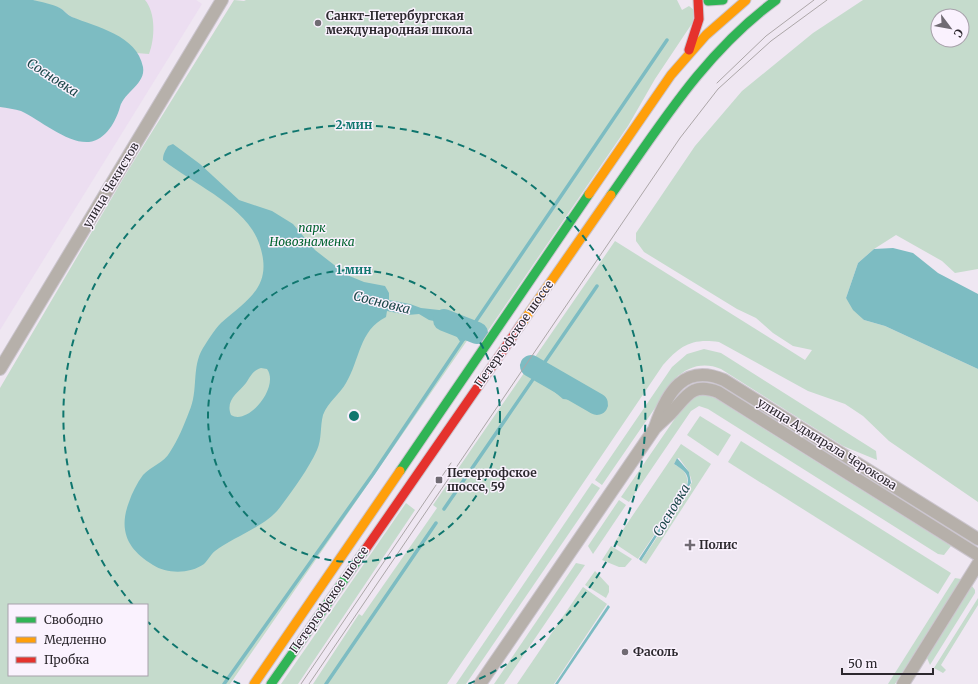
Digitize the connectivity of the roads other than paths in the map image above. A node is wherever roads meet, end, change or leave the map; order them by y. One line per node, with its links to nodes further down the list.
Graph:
1 (222, 0): 11 (street, улица Чекистов)
2 (698, 0): 10 (main road)
3 (723, 0): 6 (main road)
4 (746, 0): 8 (main road, Петергофское шоссе)
5 (776, 0): 7 (main road, Петергофское шоссе)
6 (708, 1)
7 (766, 7): 8 (main road); 9 (main road, Петергофское шоссе)
8 (727, 16): 9 (main road); 10 (main road, Петергофское шоссе)
9 (717, 52): 17 (main road, Петергофское шоссе)
10 (688, 54): 16 (main road, Петергофское шоссе)
11 (0, 369)
12 (679, 393): 13 (street, улица Адмирала Черокова); 14 (street, улица Адмирала Черокова); 18 (street)
13 (978, 539)
14 (978, 555)
15 (978, 564): 19 (street)
16 (254, 684)
17 (271, 684)
18 (480, 684)
19 (903, 684)

